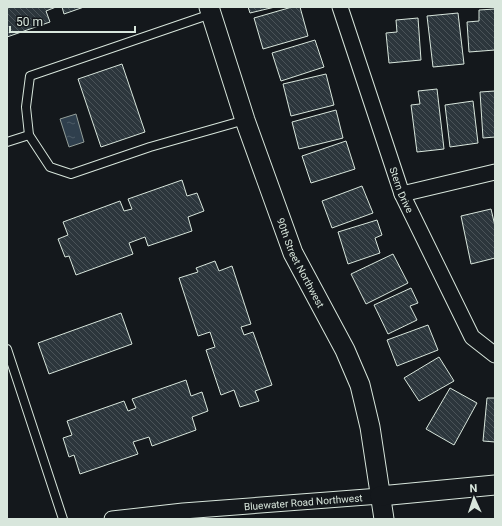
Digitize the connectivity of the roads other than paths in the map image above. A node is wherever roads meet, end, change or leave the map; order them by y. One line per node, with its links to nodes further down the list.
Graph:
1 (340, 7): 7 (street, Stern Drive)
2 (210, 10): 3 (street, 90th Street Northwest); 4 (lane)
3 (245, 120): 4 (lane); 11 (street, 90th Street Northwest)
4 (29, 135): 5 (lane)
5 (7, 142)
6 (495, 172): 7 (street)
7 (402, 194): 9 (street, Stern Drive)
8 (7, 349): 12 (lane)
9 (495, 355)
10 (495, 485): 11 (street, Bluewater Road Northwest)
11 (380, 496): 13 (street, Bluewater Road Northwest); 14 (street, 90th Street Northwest)
12 (63, 519)
13 (112, 519)
14 (384, 519)

